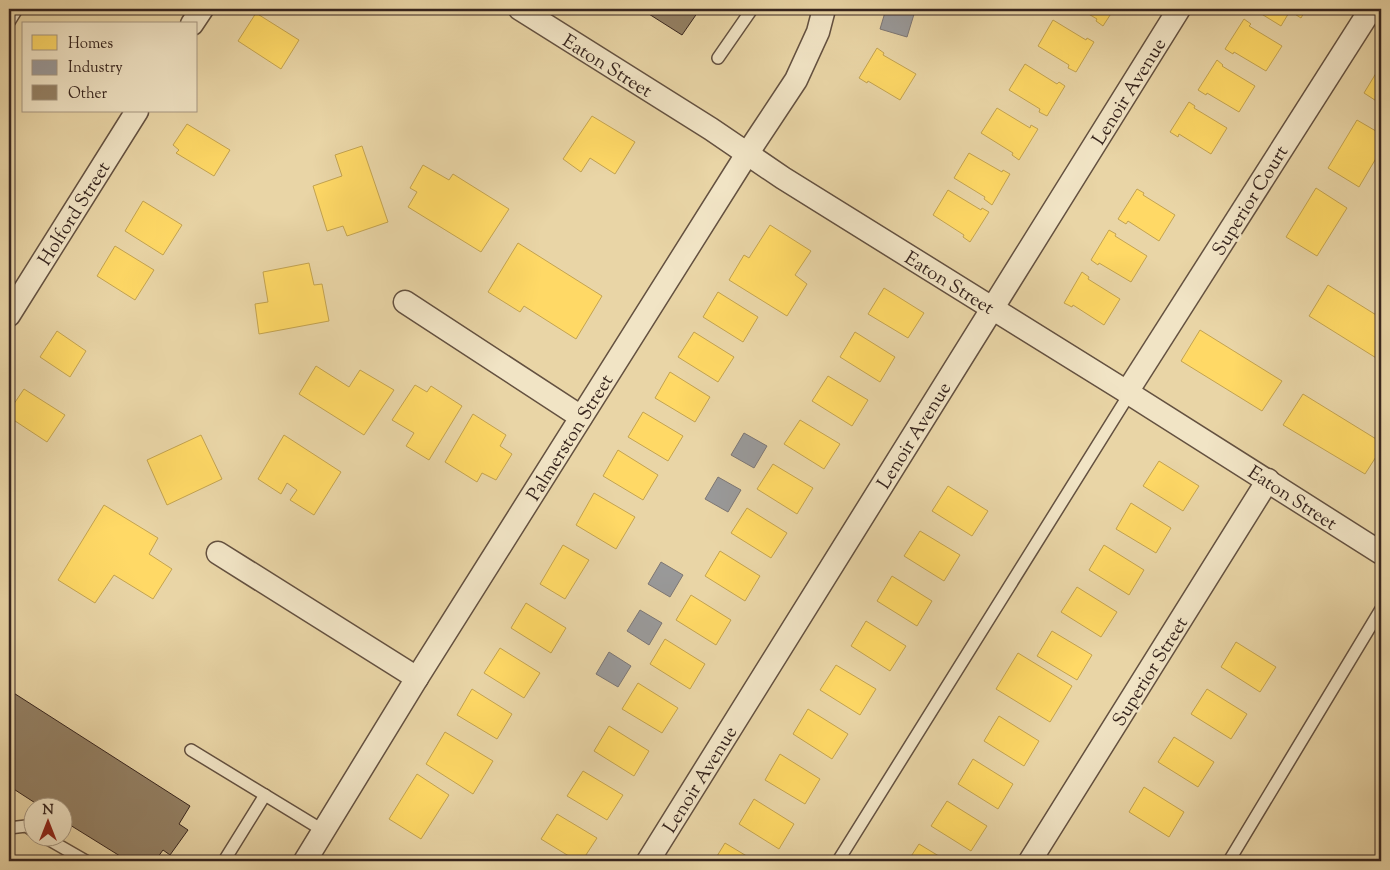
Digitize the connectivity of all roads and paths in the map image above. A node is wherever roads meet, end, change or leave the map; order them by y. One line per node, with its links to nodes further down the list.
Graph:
1 (17, 9): 8 (lane)
2 (202, 9): 9 (street)
3 (520, 9): 12 (street, Eaton Street)
4 (752, 9): 10 (lane)
5 (824, 9): 12 (street, Palmerston Street)
6 (1179, 9): 14 (street, Lenoir Avenue)
7 (1371, 9): 16 (street, Superior Court)
8 (9, 22)
9 (193, 22)
10 (718, 58)
11 (136, 112): 15 (street, Holford Street)
12 (747, 154): 14 (street, Eaton Street); 17 (street, Palmerston Street)
13 (405, 302): 17 (street)
14 (992, 308): 16 (street, Eaton Street); 32 (street, Lenoir Avenue)
15 (9, 315)
16 (1129, 392): 18 (street, Eaton Street); 33 (lane)
17 (581, 417): 22 (street, Palmerston Street)
18 (1268, 480): 20 (street, Eaton Street); 34 (street, Superior Street)
19 (218, 553): 22 (street)
20 (1381, 553)
21 (1381, 608): 35 (lane)
22 (417, 678): 27 (street, Palmerston Street)
23 (191, 750): 24 (lane)
24 (265, 795): 27 (lane); 30 (lane)
25 (22, 826): 26 (lane)
26 (9, 828)
27 (324, 831): 31 (street, Palmerston Street)
28 (63, 848): 29 (lane)
29 (86, 861)
30 (224, 861)
31 (305, 861)
32 (648, 861)
33 (838, 861)
34 (1030, 861)
35 (1229, 861)

